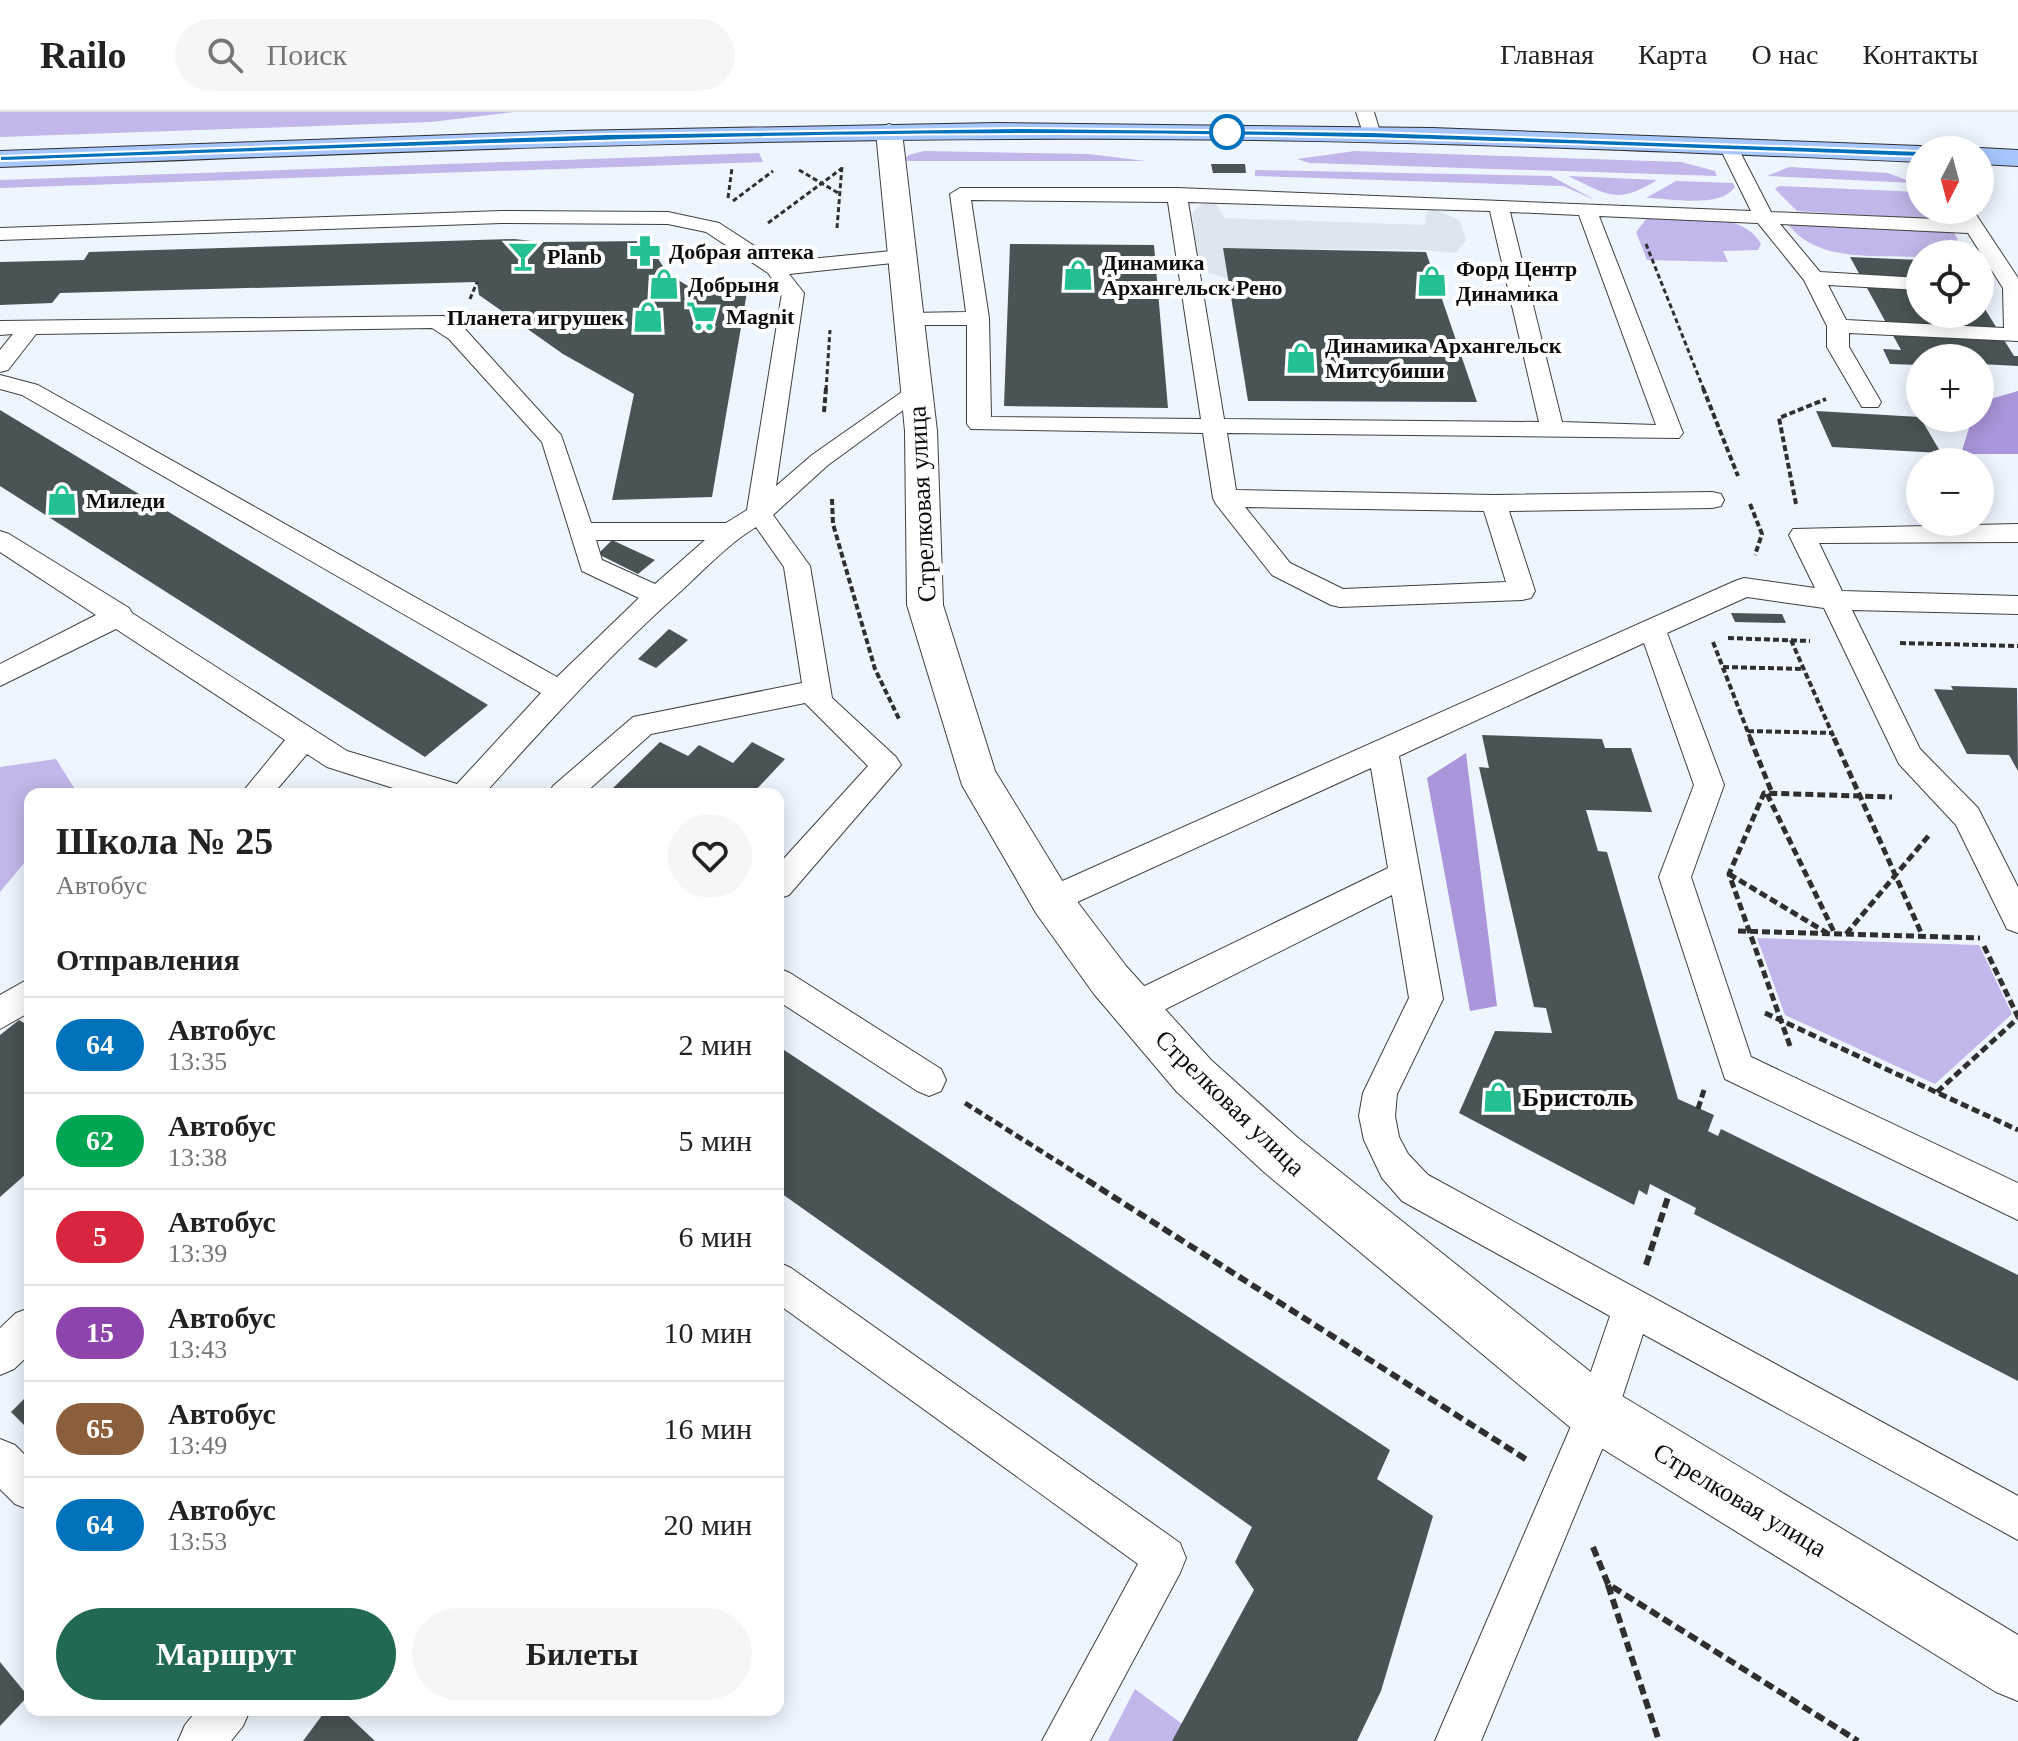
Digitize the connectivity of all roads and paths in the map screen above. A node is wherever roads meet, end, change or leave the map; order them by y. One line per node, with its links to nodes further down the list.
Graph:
1 (1368, 123): 2 (main road); 3 (main road)
2 (889, 132): 7 (main road); 22 (street, Стрелковая улица)
3 (1728, 146): 4 (main road); 17 (lane)
4 (1906, 153)
5 (1994, 157): 6 (main road)
6 (2018, 158)
7 (0, 159)
8 (779, 165): 9 (path)
9 (732, 167)
10 (790, 168): 11 (path)
11 (822, 183): 12 (path); 12 (path); 21 (path)
12 (840, 194): 23 (path)
13 (1177, 194): 14 (lane); 33 (lane); 42 (lane)
14 (1498, 205): 15 (lane); 43 (lane)
15 (1586, 208): 16 (lane); 43 (lane)
16 (1633, 211): 17 (lane); 45 (path)
17 (1764, 217): 18 (lane); 25 (lane)
18 (1906, 218)
19 (1972, 224): 28 (lane)
20 (0, 234): 21 (lane)
21 (738, 245): 24 (lane)
22 (902, 256): 23 (lane); 34 (street, Стрелковая улица)
23 (835, 263): 24 (lane); 44 (path)
24 (775, 269): 50 (lane)
25 (1814, 278): 26 (lane); 29 (lane)
26 (1906, 283)
27 (1994, 287): 28 (lane)
28 (2014, 288): 32 (lane)
29 (1826, 303): 30 (lane); 35 (lane)
30 (1858, 304)
31 (1994, 312): 32 (lane)
32 (2015, 313): 35 (lane)
33 (978, 318): 34 (lane); 42 (lane)
34 (909, 319): 40 (street, Стрелковая улица)
35 (1838, 326): 41 (lane)
36 (30, 327): 37 (lane); 38 (lane); 52 (lane)
37 (0, 328)
38 (0, 365)
39 (0, 382): 68 (lane)
40 (917, 392): 44 (lane); 86 (street, Стрелковая улица)
41 (1865, 394): 54 (path)
42 (1212, 424): 43 (lane); 46 (lane)
43 (1552, 429)
44 (863, 431): 50 (lane)
45 (1744, 490)
46 (1225, 498): 48 (lane); 48 (lane)
47 (1712, 500): 48 (lane)
48 (1494, 503)
49 (1750, 505): 56 (path)
50 (759, 514): 51 (lane); 67 (lane)
51 (731, 531): 52 (lane); 57 (lane)
52 (581, 532): 57 (lane)
53 (2018, 533): 54 (lane)
54 (1802, 535): 58 (lane)
55 (0, 540): 61 (lane)
56 (1744, 587): 58 (lane); 60 (lane)
57 (658, 596): 68 (lane)
58 (1833, 600): 59 (lane); 87 (lane)
59 (2018, 605)
60 (1699, 607): 62 (lane); 64 (path)
61 (120, 615): 66 (lane); 71 (lane)
62 (1652, 628): 72 (lane); 81 (lane)
63 (1791, 640): 65 (path)
64 (1723, 667): 65 (path); 69 (path)
65 (1804, 669): 70 (path)
66 (0, 676)
67 (817, 690): 76 (lane); 85 (lane)
68 (560, 691): 75 (lane)
69 (1748, 731): 70 (path); 77 (path)
70 (1832, 733): 78 (path)
71 (304, 737): 73 (lane); 74 (lane)
72 (1383, 750): 82 (lane); 86 (lane)
73 (261, 788)
74 (431, 788)
75 (471, 788)
76 (571, 788)
77 (1770, 793): 78 (path); 83 (path); 90 (path)
78 (1860, 796): 79 (path); 84 (path)
79 (1900, 797)
80 (1938, 825): 84 (path)
81 (1686, 848): 83 (path); 88 (lane)
82 (1405, 874): 97 (lane); 108 (lane)
83 (1729, 874): 89 (path); 90 (path)
84 (1896, 875): 91 (path); 92 (path)
85 (784, 879)
86 (1051, 900): 97 (street, Стрелковая улица)
87 (2018, 919)
88 (1692, 929): 89 (path); 95 (lane)
89 (1749, 931): 90 (path); 100 (path)
90 (1831, 934): 91 (path)
91 (1846, 934): 92 (path)
92 (1923, 937): 93 (path)
93 (1981, 938)
94 (784, 987): 101 (lane)
95 (1711, 989): 100 (path); 103 (lane)
96 (24, 997): 98 (lane)
97 (1134, 1008): 111 (street, Стрелковая улица)
98 (0, 1014)
99 (2018, 1018): 102 (path)
100 (1781, 1020): 102 (path); 103 (path)
101 (929, 1080): 112 (path)
102 (1937, 1092): 104 (path)
103 (1810, 1103): 106 (lane)
104 (2018, 1130)
105 (1669, 1194): 108 (path)
106 (2018, 1202)
107 (784, 1285): 118 (lane)
108 (1632, 1307): 111 (lane); 113 (lane)
109 (24, 1333): 110 (lane)
110 (0, 1355)
111 (1597, 1413): 112 (lane); 115 (street, Стрелковая улица)
112 (1568, 1486): 114 (path); 119 (lane)
113 (2018, 1519)
114 (1608, 1584): 120 (path); 121 (path)
115 (2018, 1670)
116 (222, 1716): 117 (lane)
117 (201, 1741)
118 (1065, 1741)
119 (1458, 1741)
120 (1659, 1741)
121 (1858, 1741)

